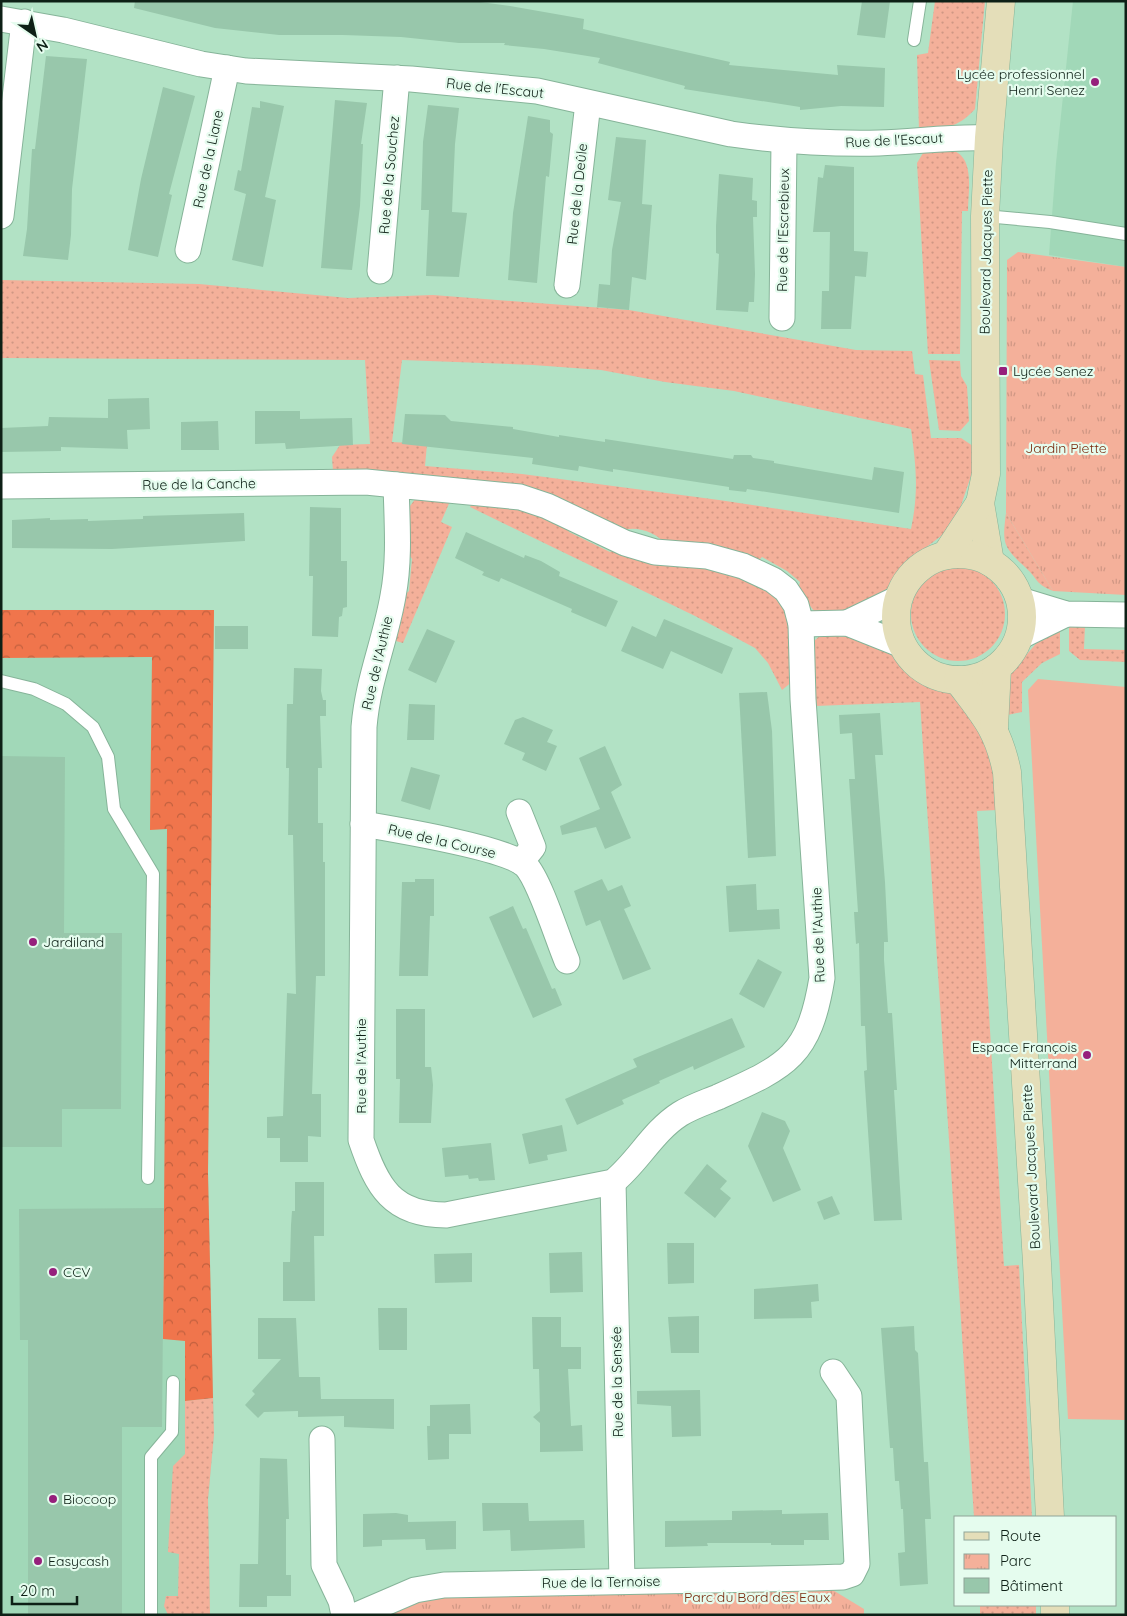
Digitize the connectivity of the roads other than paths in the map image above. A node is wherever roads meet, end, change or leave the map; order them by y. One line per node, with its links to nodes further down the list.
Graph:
1 (920, 1): 4 (lane)
2 (1001, 1): 8 (main road, Boulevard Jacques Piette)
3 (12, 21): 5 (street, Rue de l'Escaut); 10 (street)
4 (914, 40)
5 (227, 68): 6 (street, Rue de l'Escaut); 13 (street, Rue de la Liane)
6 (397, 78): 7 (street, Rue de l'Escaut); 14 (street, Rue de la Souchez)
7 (588, 103): 9 (street, Rue de l'Escaut); 15 (street, Rue de la Deûle)
8 (989, 138): 9 (street, Rue de l'Escaut); 11 (main road, Boulevard Jacques Piette)
9 (784, 141): 16 (street, Rue de l'Escrebieux)
10 (1, 216)
11 (985, 216): 12 (lane); 19 (main road, Boulevard Jacques Piette)
12 (1126, 234)
13 (188, 250)
14 (380, 271)
15 (567, 285)
16 (782, 318)
17 (396, 485): 18 (street, Rue de la Canche); 27 (street, Rue de l'Authie); 35 (street, Rue de l'Authie)
18 (1, 486)
19 (980, 503): 20 (main road, Boulevard Jacques Piette); 21 (main road, Boulevard Jacques Piette)
20 (946, 555): 21 (main road); 22 (main road)
21 (990, 562): 23 (main road)
22 (899, 598): 26 (street); 29 (main road)
23 (1020, 600): 24 (street); 28 (main road)
24 (1066, 614): 25 (street); 28 (street)
25 (1126, 616)
26 (847, 623): 27 (street); 29 (street)
27 (801, 624): 39 (street, Rue de l'Authie)
28 (1019, 637): 30 (main road)
29 (902, 645): 31 (main road)
30 (997, 668): 31 (main road); 33 (main road, Boulevard Jacques Piette)
31 (958, 680): 33 (main road, Boulevard Jacques Piette)
32 (1, 681): 38 (lane)
33 (994, 728): 43 (main road, Boulevard Jacques Piette)
34 (519, 812): 36 (street)
35 (363, 824): 36 (street, Rue de la Course); 39 (street, Rue de l'Authie)
36 (521, 862): 37 (street)
37 (567, 961)
38 (148, 1178)
39 (613, 1182): 44 (street, Rue de la Sensée)
40 (833, 1372): 44 (street, Rue de la Ternoise)
41 (173, 1382): 45 (lane)
42 (322, 1439): 46 (street)
43 (1050, 1516)
44 (622, 1581): 47 (street, Rue de la Ternoise)
45 (151, 1615)
46 (344, 1615)
47 (357, 1615)

